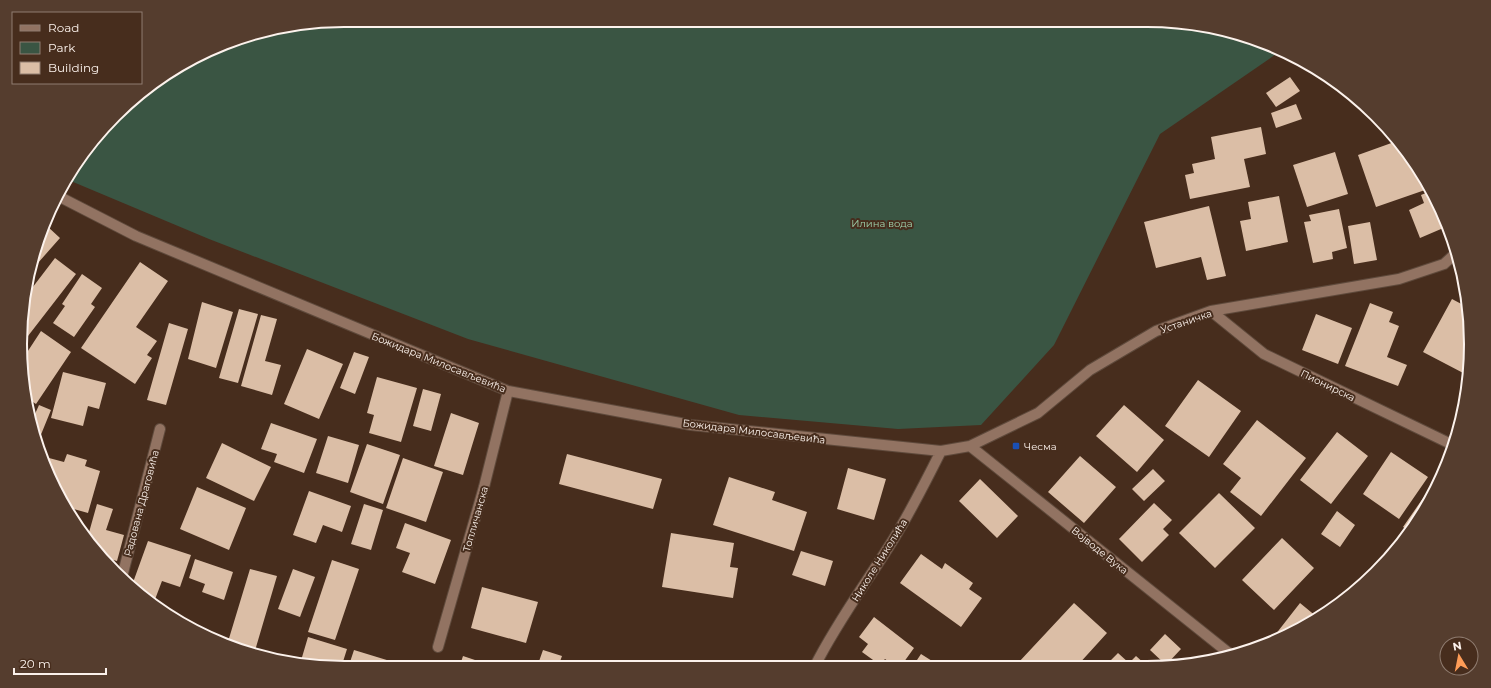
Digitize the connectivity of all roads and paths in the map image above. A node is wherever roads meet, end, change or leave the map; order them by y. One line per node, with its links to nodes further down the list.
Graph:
1 (63, 198): 4 (street, Божидара Милосављевића)
2 (1452, 257): 3 (street, Устаничка)
3 (1211, 311): 6 (street, Пионирска); 7 (street, Устаничка)
4 (508, 391): 8 (street, Божидара Милосављевића); 10 (street, Топличанска)
5 (160, 429): 9 (street, Радована Драговића)
6 (1448, 443)
7 (970, 446): 8 (street, Устаничка); 11 (street, Војводе Вука)
8 (941, 451): 12 (street, Николе Николића)
9 (123, 571)
10 (438, 646)
11 (1226, 651)
12 (817, 661)

